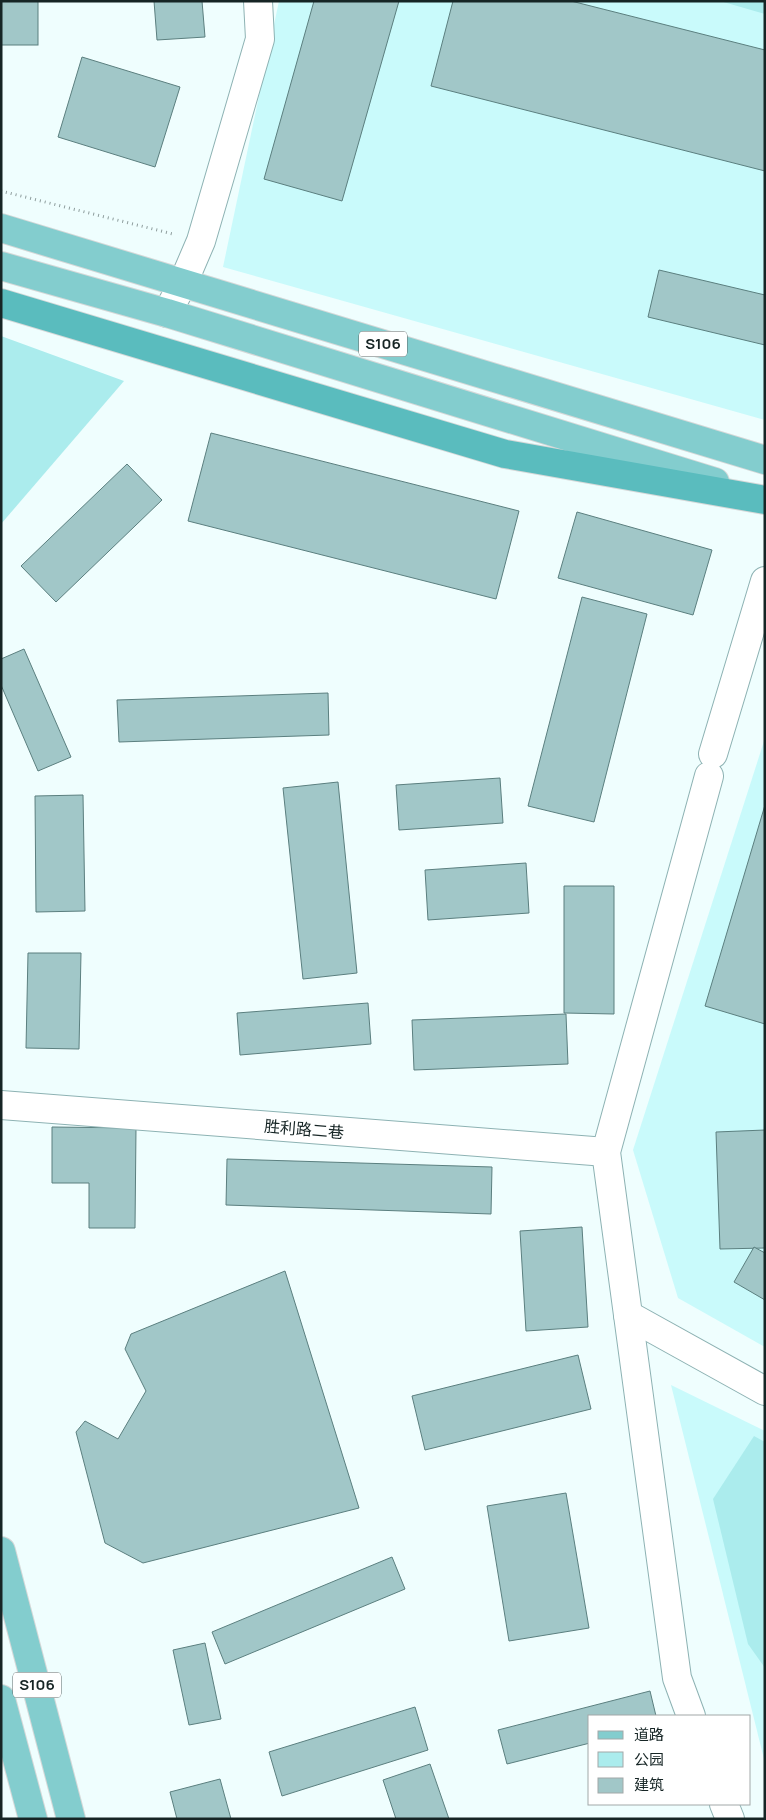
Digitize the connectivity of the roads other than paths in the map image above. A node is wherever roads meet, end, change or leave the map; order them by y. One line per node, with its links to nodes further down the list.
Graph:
1 (258, 1): 4 (street)
2 (1, 228): 4 (main road, S106)
3 (1, 266): 6 (main road, S106)
4 (183, 284): 6 (street); 7 (main road, S106)
5 (1, 303): 8 (highway)
6 (168, 312): 8 (main road, S106)
7 (765, 460)
8 (765, 499)
9 (765, 581): 11 (street)
10 (1, 1105): 11 (street, 胜利路二巷)
11 (606, 1152): 12 (street)
12 (628, 1314): 13 (street); 16 (street)
13 (765, 1391)
14 (1, 1551): 19 (main road, S106)
15 (1, 1699): 18 (main road, S106)
16 (691, 1715)
17 (724, 1805): 20 (street)
18 (33, 1819)
19 (71, 1819)
20 (730, 1819)

